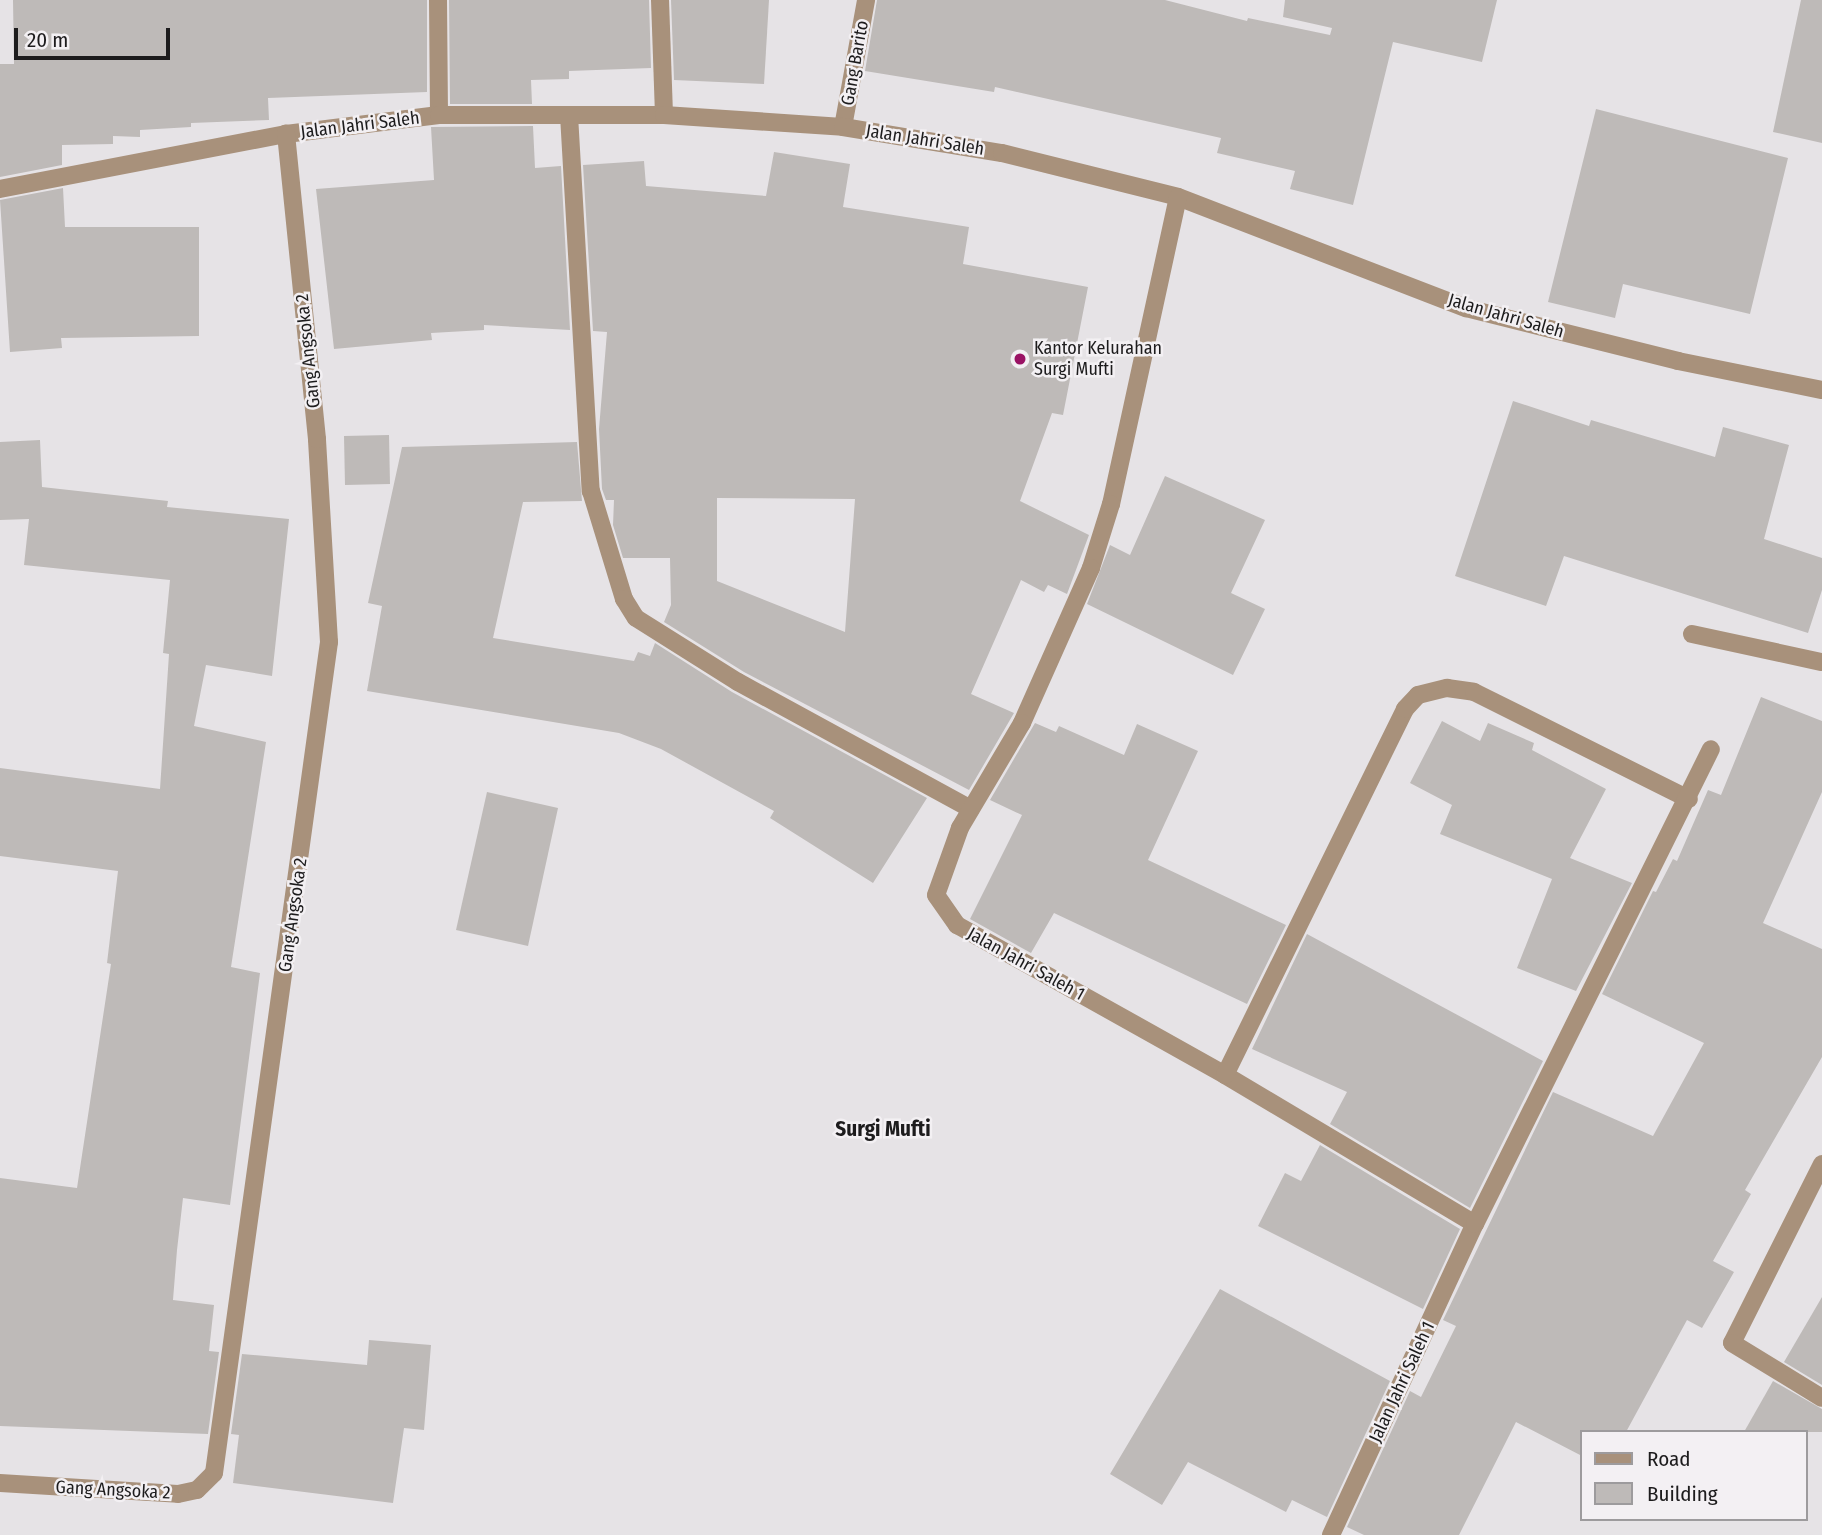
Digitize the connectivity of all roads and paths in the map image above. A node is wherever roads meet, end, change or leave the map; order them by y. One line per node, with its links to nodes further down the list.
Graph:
1 (438, 0): 5 (street)
2 (660, 0): 6 (street)
3 (866, 0): 7 (street, Gang Barito)
4 (569, 114): 5 (street, Jalan Jahri Saleh); 6 (street, Jalan Jahri Saleh); 16 (street)
5 (439, 115): 8 (street, Jalan Jahri Saleh)
6 (664, 115): 7 (street, Jalan Jahri Saleh)
7 (844, 127): 10 (street, Jalan Jahri Saleh)
8 (286, 134): 9 (street, Jalan Jahri Saleh); 21 (street, Gang Angsoka 2)
9 (0, 189)
10 (1178, 197): 11 (street, Jalan Jahri Saleh); 16 (street, Jalan Jahri Saleh 1)
11 (1822, 390)
12 (1692, 634): 13 (street)
13 (1822, 663)
14 (1712, 749): 15 (street)
15 (1689, 799): 17 (street); 19 (street)
16 (971, 809): 17 (street, Jalan Jahri Saleh 1)
17 (1225, 1074): 19 (street, Jalan Jahri Saleh 1)
18 (1822, 1164): 20 (street)
19 (1475, 1224): 22 (street, Jalan Jahri Saleh 1)
20 (1822, 1398)
21 (0, 1483)
22 (1331, 1535)

